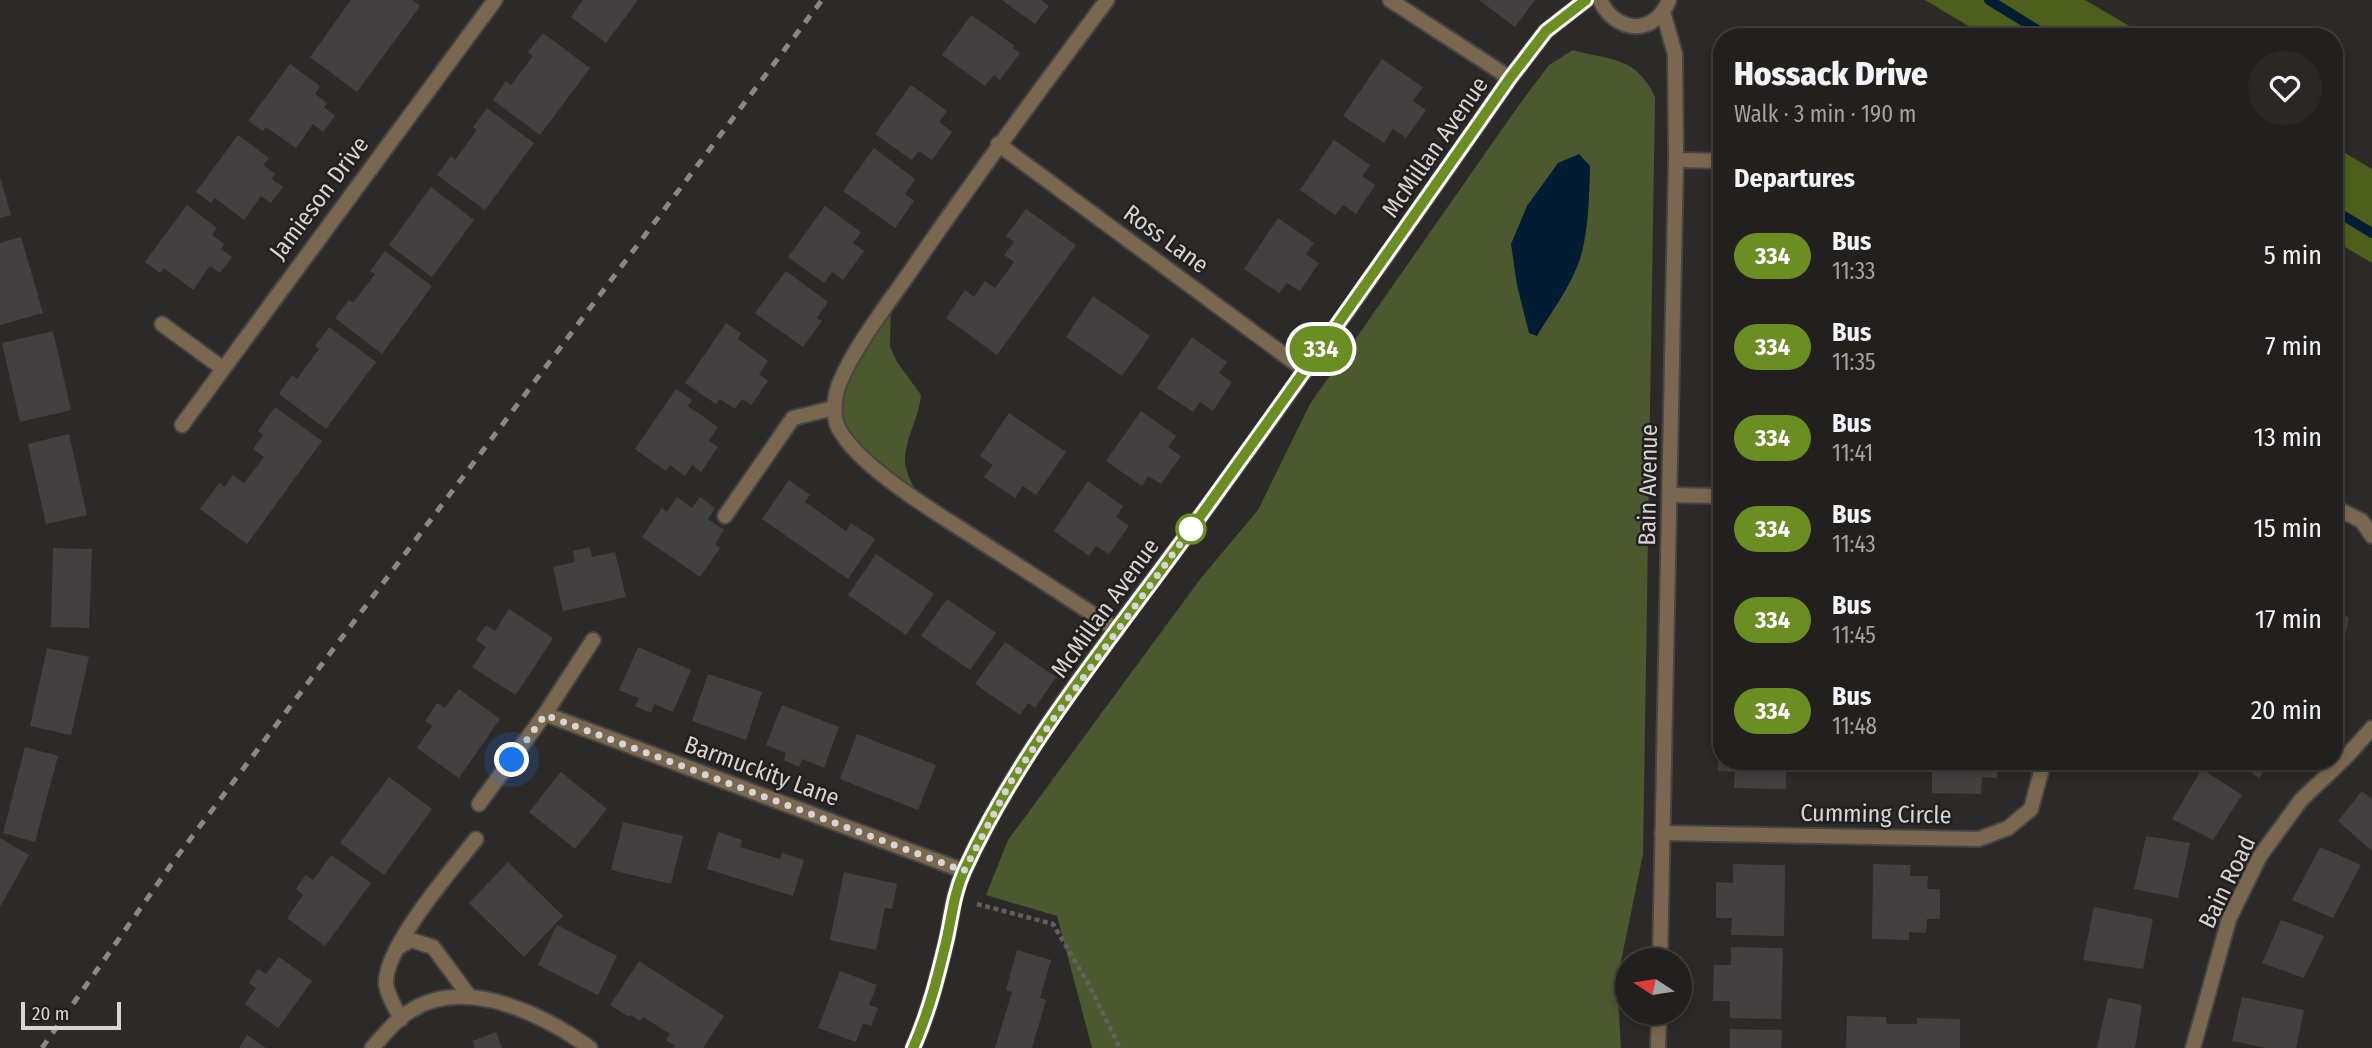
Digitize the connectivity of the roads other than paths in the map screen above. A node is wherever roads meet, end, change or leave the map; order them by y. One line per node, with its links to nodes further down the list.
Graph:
1 (1107, 0): 8 (street)
2 (1390, 0): 7 (street)
3 (1586, 0): 7 (street, McMillan Avenue)
4 (1600, 0): 6 (street)
5 (493, 1): 12 (street, Jamieson Drive)
6 (1666, 6): 9 (street, Bain Avenue)
7 (1510, 78): 13 (street, McMillan Avenue)
8 (998, 144): 13 (street, Ross Lane); 14 (street)
9 (1676, 160): 10 (street); 16 (street, Bain Avenue)
10 (1713, 161)
11 (162, 324): 12 (street)
12 (222, 368): 15 (street, Jamieson Drive)
13 (1306, 371): 21 (street, McMillan Avenue)
14 (834, 408): 19 (street); 21 (street)
15 (182, 425)
16 (1671, 495): 17 (street); 29 (street, Bain Avenue)
17 (1713, 496)
18 (2343, 512): 20 (street)
19 (725, 516)
20 (2372, 536)
21 (1117, 630): 31 (street, McMillan Avenue)
22 (593, 640): 23 (street)
23 (545, 715): 28 (street); 31 (street, Barmuckity Lane)
24 (2372, 727): 25 (street, Bain Road)
25 (2343, 760)
26 (2042, 770): 29 (street, Cumming Circle)
27 (2332, 770): 41 (street, Bain Road)
28 (479, 804)
29 (1662, 833): 33 (street, Bain Avenue)
30 (475, 839): 32 (street)
31 (964, 871): 39 (street, McMillan Avenue)
32 (399, 947): 34 (street); 35 (street)
33 (1660, 948)
34 (470, 998): 35 (street); 38 (street)
35 (401, 1019): 37 (street)
36 (1659, 1026): 40 (street)
37 (372, 1048)
38 (590, 1048)
39 (913, 1048)
40 (1658, 1048)
41 (2193, 1048)

